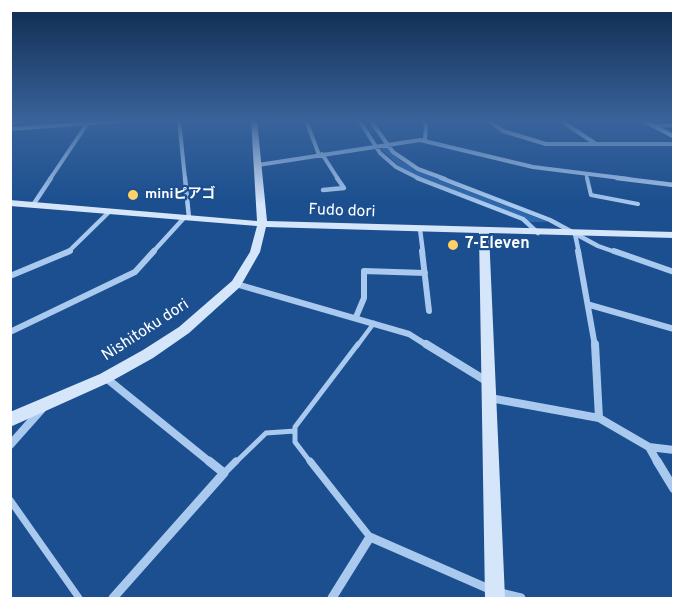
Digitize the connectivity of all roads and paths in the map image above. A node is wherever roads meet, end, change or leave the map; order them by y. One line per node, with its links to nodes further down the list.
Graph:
1 (70, 148): 16 (street)
2 (181, 148): 18 (street)
3 (257, 148): 10 (street, Nishitoku dori)
4 (318, 148): 9 (street)
5 (360, 148): 9 (street)
6 (377, 148): 22 (street)
7 (391, 148): 23 (street)
8 (459, 148): 11 (street)
9 (321, 155): 10 (street); 13 (street)
10 (258, 165): 19 (street, Nishitoku dori)
11 (586, 174): 12 (street); 15 (lane)
12 (674, 185)
13 (323, 190)
14 (10, 203): 16 (street, Fudo dori)
15 (638, 204)
16 (33, 205): 17 (street, Fudo dori)
17 (109, 212): 18 (street, Fudo dori); 27 (street)
18 (186, 218): 19 (street, Fudo dori); 34 (street)
19 (262, 224): 20 (street, Fudo dori); 28 (street, Nishitoku dori)
20 (420, 230): 21 (street, Fudo dori); 26 (street)
21 (484, 231): 22 (street, Fudo dori); 36 (street)
22 (539, 233): 23 (street, Fudo dori)
23 (575, 234): 24 (street, Fudo dori); 25 (street); 29 (street)
24 (674, 235)
25 (674, 272)
26 (425, 273): 30 (street); 31 (street)
27 (10, 276)
28 (236, 284): 31 (street); 35 (street, Nishitoku dori)
29 (590, 304): 33 (street); 38 (street)
30 (429, 311)
31 (356, 317): 32 (street)
32 (374, 323): 36 (street); 40 (lane)
33 (674, 329)
34 (10, 332)
35 (105, 378): 37 (street, Nishitoku dori); 44 (street)
36 (490, 390): 38 (street); 48 (street)
37 (46, 404): 39 (street, Nishitoku dori); 41 (street)
38 (598, 418): 42 (street)
39 (10, 420)
40 (295, 431): 44 (lane); 47 (lane)
41 (10, 445)
42 (649, 447): 43 (street); 45 (street)
43 (674, 450)
44 (225, 473): 50 (street)
45 (674, 489)
46 (10, 500): 49 (lane)
47 (370, 537): 48 (street); 51 (street)
48 (496, 595): 52 (street)
49 (79, 598)
50 (113, 598)
51 (332, 598)
52 (522, 598)

